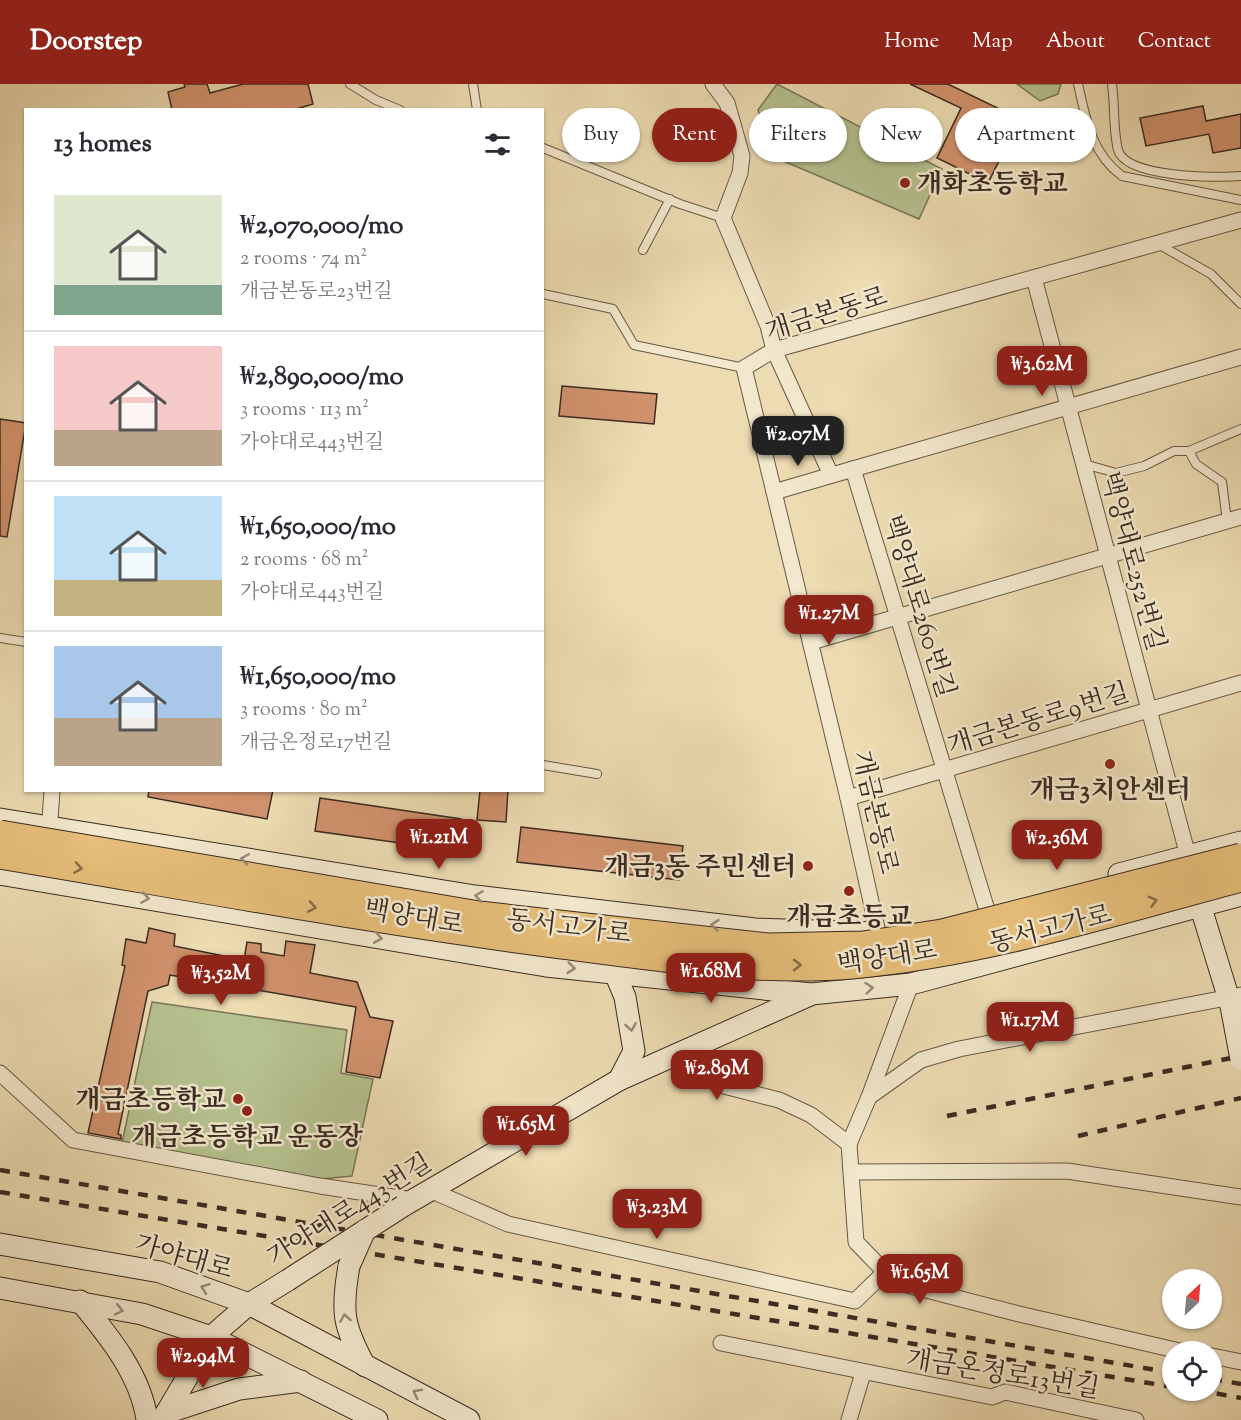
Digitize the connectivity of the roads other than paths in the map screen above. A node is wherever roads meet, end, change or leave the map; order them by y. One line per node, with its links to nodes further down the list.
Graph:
1 (350, 84): 6 (lane)
2 (473, 84): 7 (lane)
3 (713, 84): 12 (street)
4 (1078, 84): 11 (lane)
5 (1112, 84): 9 (lane)
6 (395, 108)
7 (477, 108)
8 (544, 148): 10 (lane)
9 (1241, 176)
10 (670, 199): 12 (lane); 15 (lane)
11 (1241, 200)
12 (723, 219): 19 (street)
13 (1241, 220): 14 (street, 개금본동로)
14 (1157, 243): 16 (street, 개금본동로); 18 (lane)
15 (643, 250)
16 (1034, 278): 19 (street, 개금본동로); 22 (street, 백양대로252번길)
17 (544, 294): 21 (lane)
18 (1241, 304)
19 (774, 350): 21 (street, 개금본동로); 27 (street)
20 (1241, 357): 22 (street)
21 (744, 368): 28 (street, 개금본동로)
22 (1068, 406): 25 (street, 백양대로252번길); 26 (street)
23 (1241, 429): 24 (lane)
24 (1189, 451): 25 (lane); 29 (lane)
25 (1084, 464): 30 (street, 백양대로252번길)
26 (853, 469): 27 (street); 31 (street, 백양대로260번길)
27 (831, 475): 28 (street)
28 (774, 492): 34 (street, 개금본동로)
29 (1234, 519): 30 (street)
30 (1108, 555): 31 (street); 36 (street, 백양대로252번길)
31 (898, 616): 34 (street); 38 (street, 백양대로260번길)
32 (0, 638): 33 (lane)
33 (24, 642)
34 (811, 642): 41 (street, 개금본동로)
35 (1241, 683): 36 (street, 개금본동로9번길)
36 (1149, 709): 38 (street, 개금본동로9번길); 47 (street, 백양대로252번길)
37 (544, 765): 39 (lane)
38 (946, 771): 41 (street, 개금본동로9번길); 54 (street, 백양대로260번길)
39 (597, 774)
40 (52, 792): 43 (street)
41 (848, 798): 57 (street, 개금본동로)
42 (0, 819): 43 (main road, 백양대로)
43 (50, 827): 51 (street); 55 (main road, 백양대로, one-way to 43)
44 (0, 834): 48 (highway, 동서고가로, bridge)
45 (1241, 842): 47 (main road, 백양대로)
46 (0, 855): 50 (highway, 동서고가로, one-way to 50, bridge)
47 (1188, 856): 54 (main road, 백양대로)
48 (1241, 857)
49 (0, 874): 51 (main road, 백양대로)
50 (1241, 878)
51 (45, 882): 58 (main road, 백양대로, one-way to 58)
52 (1241, 895): 53 (main road, 백양대로)
53 (1201, 908): 59 (main road, 백양대로); 62 (main road)
54 (987, 910): 56 (main road, 백양대로)
55 (755, 929): 57 (main road, 백양대로); 60 (main road)
56 (914, 929): 57 (main road, 백양대로); 61 (main road, 가야대로443번길)
57 (878, 933)
58 (615, 974): 60 (main road, 백양대로); 67 (main road, one-way to 67)
59 (911, 984): 61 (main road, 백양대로, one-way to 59); 68 (street)
60 (764, 990): 61 (main road, 백양대로); 63 (main road)
61 (811, 994): 63 (main road, 가야대로443번길)
62 (1233, 999): 65 (main road, bridge); 68 (street)
63 (753, 1020): 64 (main road, 가야대로443번길)
64 (700, 1043): 67 (main road, 가야대로443번길); 69 (street)
65 (1241, 1059)
66 (0, 1072): 72 (street)
67 (619, 1080): 72 (main road, 가야대로443번길)
68 (870, 1097): 69 (street)
69 (849, 1144): 70 (street)
70 (852, 1172): 71 (street); 75 (street)
71 (1241, 1197)
72 (415, 1198): 73 (main road, 가야대로443번길, bridge); 75 (street)
73 (365, 1230): 78 (main road, 가야대로443번길, bridge); 84 (main road, one-way to 73, bridge)
74 (0, 1244): 78 (main road, 가야대로, one-way to 74)
75 (885, 1272): 81 (street)
76 (0, 1288): 77 (main road)
77 (80, 1301): 79 (main road, one-way to 79); 87 (main road)
78 (249, 1304): 79 (main road, 가야대로443번길); 84 (main road, 가야대로)
79 (211, 1337): 86 (main road); 87 (main road, 가야대로443번길)
80 (720, 1343): 85 (street, 개금온정로13번길)
81 (1162, 1347)
82 (1222, 1358): 83 (street)
83 (1241, 1362)
84 (365, 1366): 89 (main road, 가야대로, one-way to 84)
85 (863, 1373): 90 (street); 91 (street, 개금온정로13번길)
86 (301, 1381): 87 (main road); 88 (main road)
87 (158, 1418)
88 (377, 1420)
89 (469, 1420)
90 (849, 1420)
91 (1136, 1420)

